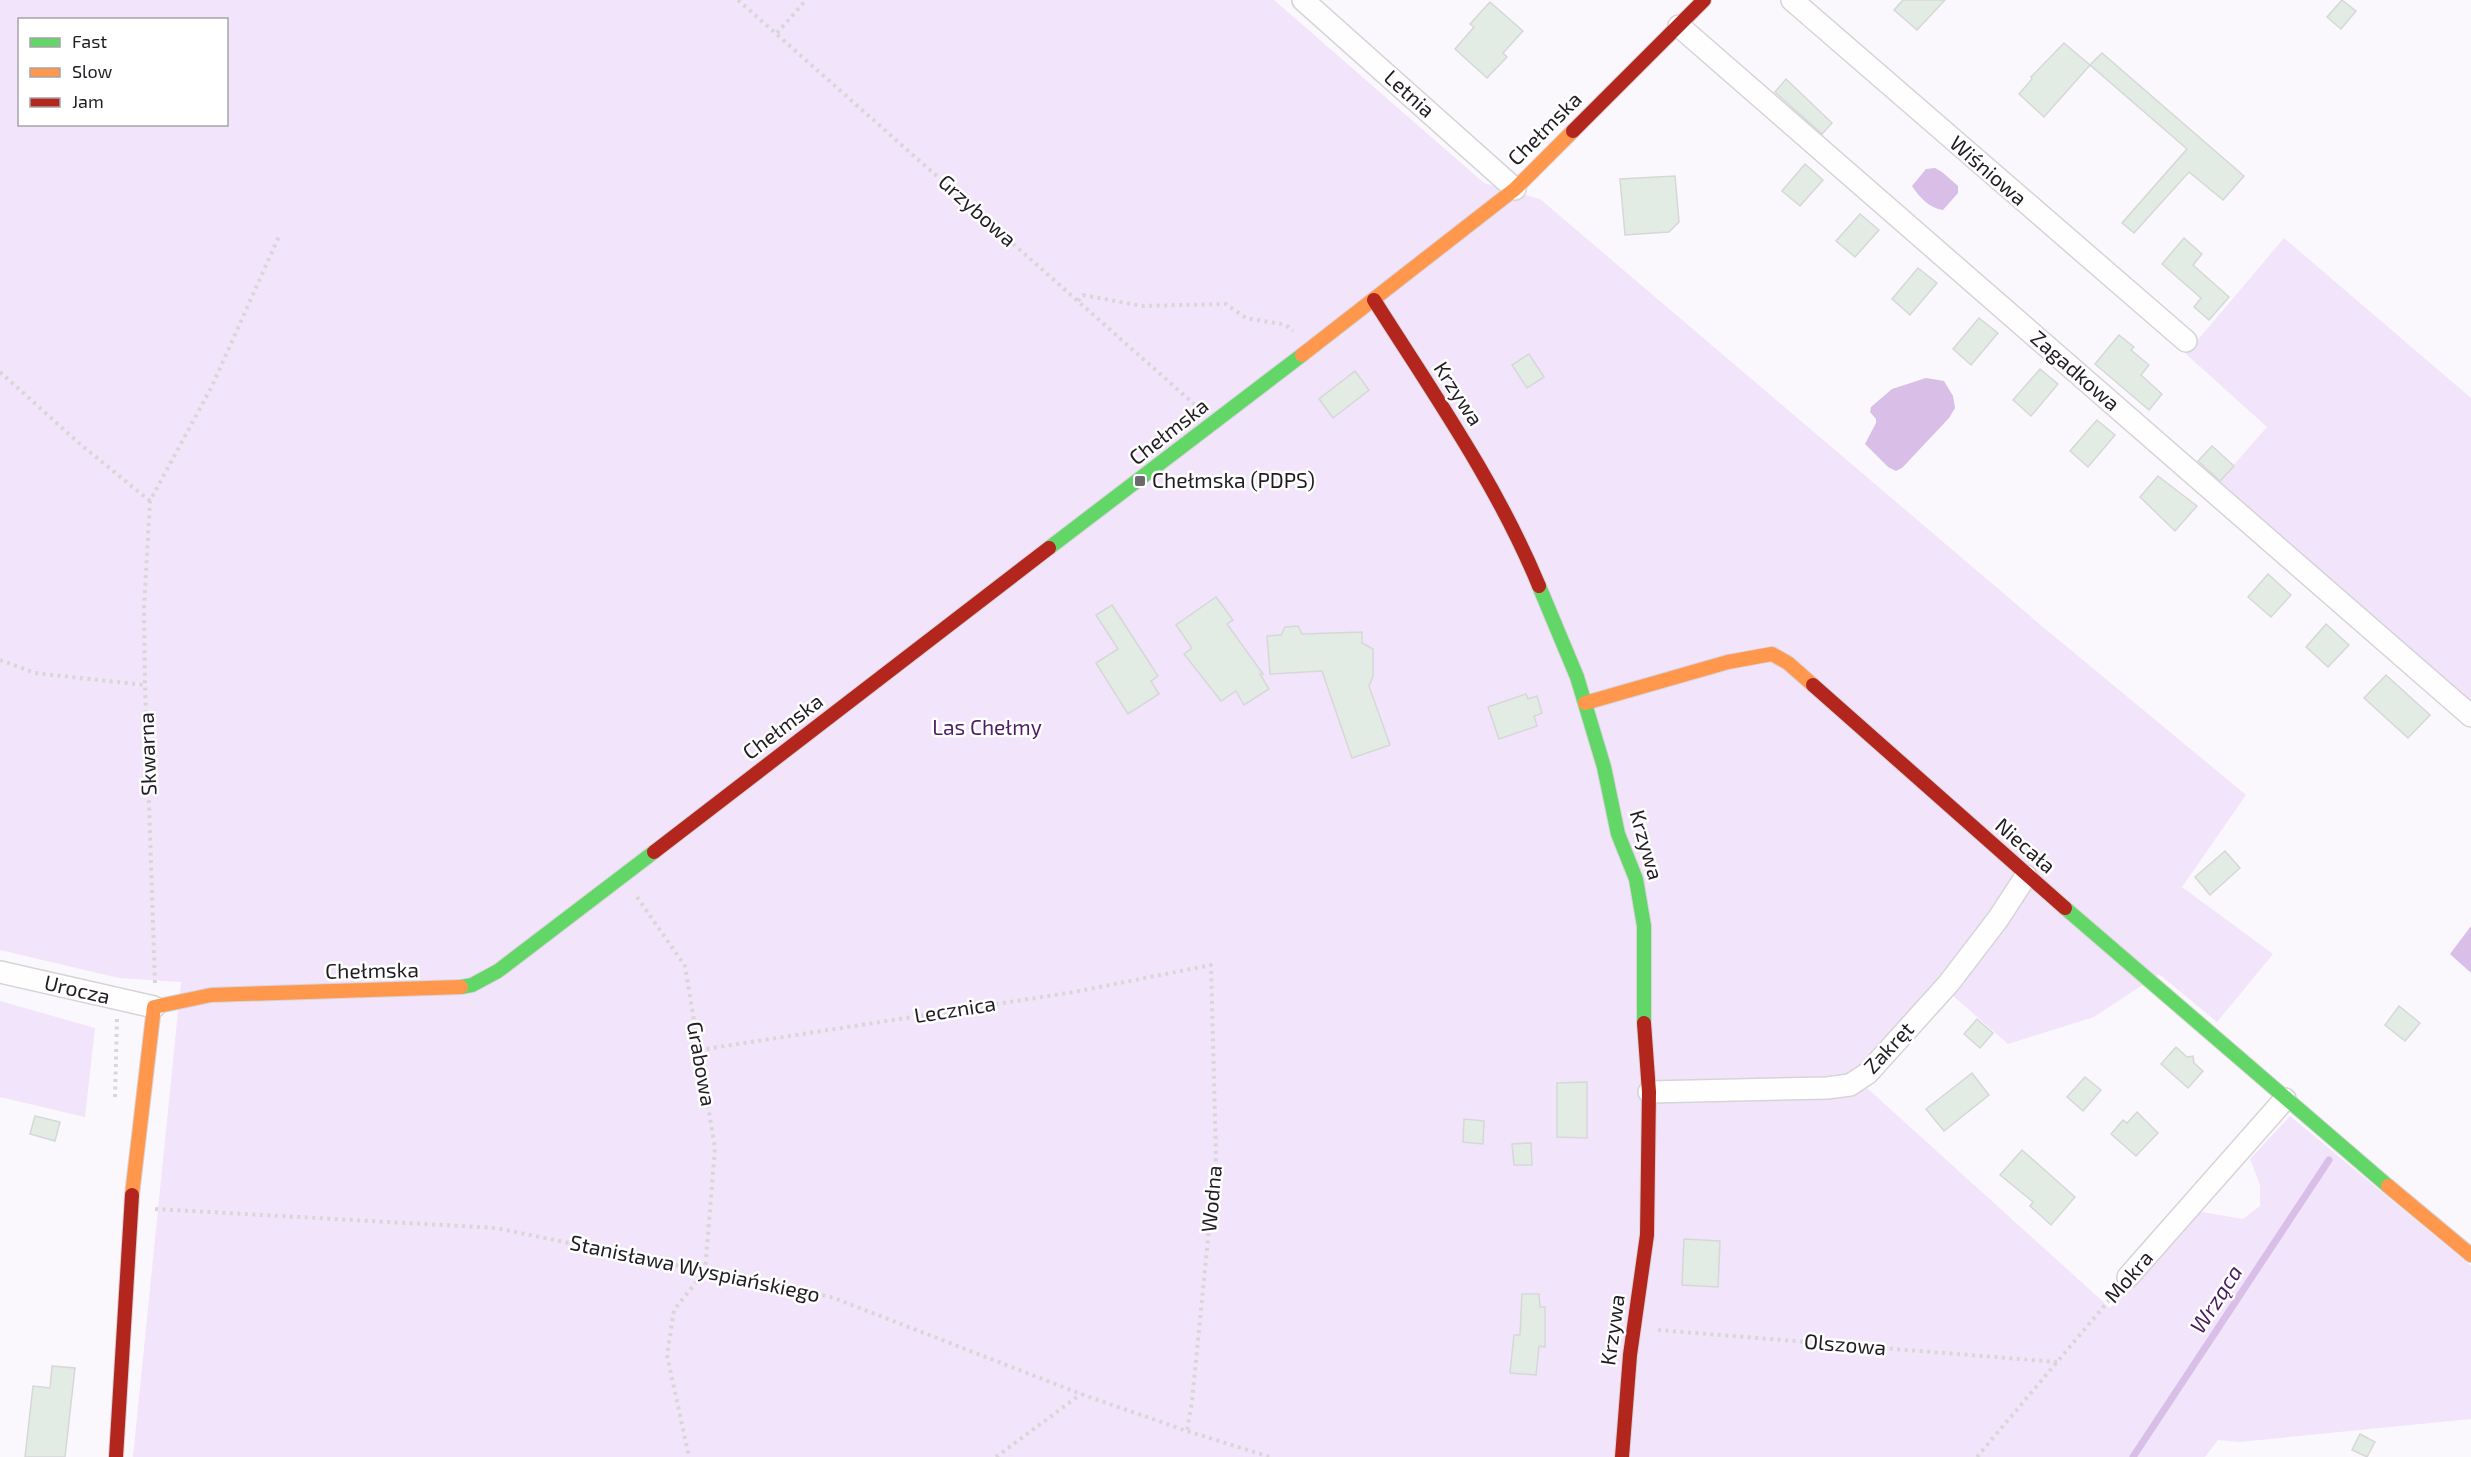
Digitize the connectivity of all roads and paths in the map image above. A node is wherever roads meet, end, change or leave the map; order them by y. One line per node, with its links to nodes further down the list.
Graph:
1 (738, 0): 7 (path, Grzybowa)
2 (806, 0): 7 (path)
3 (1303, 0): 8 (street, Letnia)
4 (1704, 0): 6 (street, Chełmska)
5 (1792, 0): 13 (street, Wiśniowa)
6 (1679, 26): 8 (street, Chełmska); 20 (street, Zagadkowa)
7 (777, 33): 11 (path, Grzybowa)
8 (1515, 189): 10 (street, Chełmska)
9 (280, 234): 16 (path)
10 (1374, 300): 15 (street, Chełmska); 19 (street, Krzywa)
11 (1078, 301): 12 (path); 15 (path, Grzybowa)
12 (1293, 331)
13 (2186, 341)
14 (0, 372): 16 (path)
15 (1215, 423): 21 (street, Chełmska)
16 (150, 501): 18 (path, Skwarna)
17 (0, 660): 18 (path)
18 (145, 685): 25 (path, Skwarna)
19 (1585, 703): 22 (street, Niecała); 27 (street, Krzywa)
20 (2471, 716)
21 (622, 876): 25 (street, Chełmska); 26 (path, Grabowa)
22 (2026, 876): 27 (street, Zakręt); 28 (street, Niecała)
23 (1211, 965): 26 (path, Lecznica); 36 (path, Wodna)
24 (0, 972): 25 (street, Urocza)
25 (154, 1007): 29 (street)
26 (699, 1050): 31 (path, Grabowa)
27 (1649, 1092): 33 (street, Krzywa)
28 (2285, 1099): 30 (street, Niecała); 32 (street, Mokra)
29 (131, 1208): 31 (path, Stanisława Wyspiańskiego); 37 (street)
30 (2471, 1255)
31 (705, 1271): 35 (path, Stanisława Wyspiańskiego); 38 (path)
32 (2128, 1277): 34 (path, Mokra)
33 (1633, 1328): 34 (path, Olszowa); 41 (street, Krzywa)
34 (2057, 1362): 42 (path, Mokra)
35 (1082, 1394): 36 (path, Stanisława Wyspiańskiego); 39 (path)
36 (1187, 1431): 40 (path, Stanisława Wyspiańskiego)
37 (116, 1457)
38 (689, 1457)
39 (996, 1457)
40 (1270, 1457)
41 (1622, 1457)
42 (1977, 1457)

